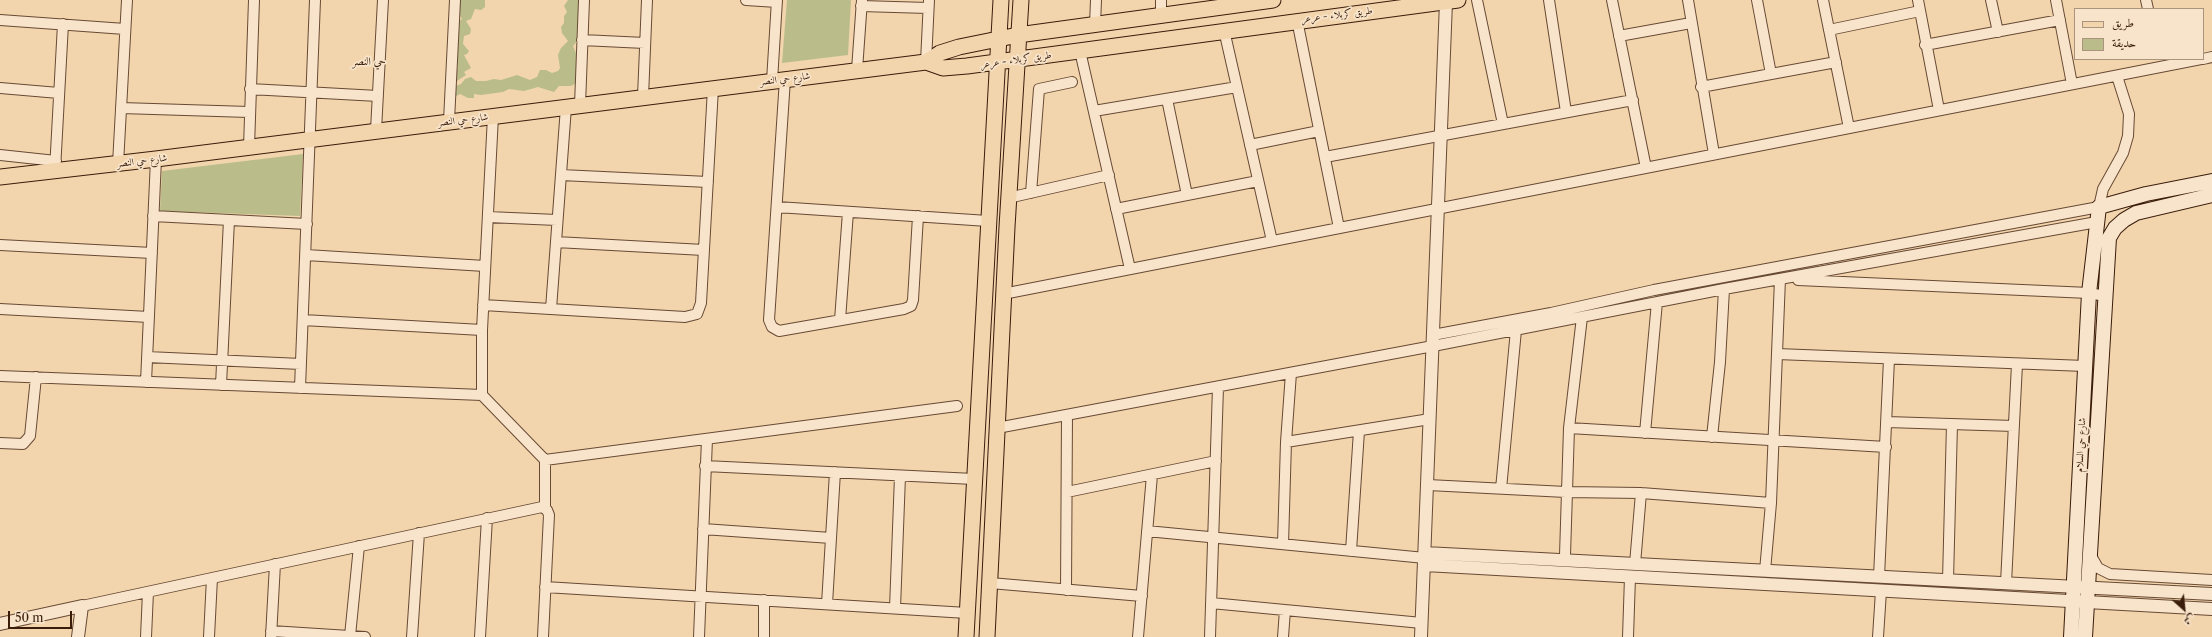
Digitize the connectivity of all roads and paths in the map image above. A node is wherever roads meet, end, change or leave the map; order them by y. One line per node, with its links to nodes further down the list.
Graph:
1 (127, 0): 35 (street)
2 (254, 0): 64 (street)
3 (315, 0): 66 (street)
4 (383, 0): 68 (street)
5 (455, 0): 79 (street)
6 (584, 0): 43 (street)
7 (647, 0): 44 (street)
8 (746, 0): 22 (street)
9 (1001, 0): 26 (main road); 42 (main road)
10 (1096, 0): 34 (street)
11 (1161, 0): 28 (street)
12 (1273, 0): 28 (main road)
13 (1477, 0): 80 (street)
14 (1549, 0): 77 (street)
15 (1612, 0): 41 (street)
16 (1688, 0): 32 (street)
17 (1757, 0): 55 (street)
18 (1823, 0): 37 (street)
19 (1918, 0): 27 (street)
20 (1991, 0): 39 (street)
21 (2056, 0): 31 (street)
22 (777, 1): 57 (street)
23 (1452, 1): 30 (main road, طريق كربلاء - عرعر); 86 (street)
24 (861, 3): 25 (street); 54 (street)
25 (928, 4): 50 (street)
26 (1020, 4): 38 (main road); 40 (main road)
27 (1920, 11): 37 (street); 45 (street)
28 (1161, 15): 34 (main road)
29 (0, 20): 33 (street)
30 (1297, 20): 36 (main road, طريق كربلاء - عرعر); 85 (street)
31 (2060, 20): 39 (street); 59 (street)
32 (1691, 23): 41 (street); 61 (street)
33 (63, 24): 35 (street); 67 (street)
34 (1095, 25): 38 (main road)
35 (125, 29): 73 (street)
36 (1224, 30): 46 (main road, طريق كربلاء - عرعر); 60 (street)
37 (1829, 30): 52 (street)
38 (1039, 32): 40 (main road)
39 (1998, 32): 45 (street)
40 (1018, 35): 42 (main road); 48 (main road)
41 (1619, 36): 71 (street)
42 (998, 39): 50 (main road); 51 (main road)
43 (582, 40): 44 (street); 72 (street)
44 (645, 43): 69 (street)
45 (1925, 45): 74 (street)
46 (1080, 52): 47 (main road, طريق كربلاء - عرعر); 75 (street)
47 (1046, 55): 48 (main road, طريق كربلاء - عرعر); 65 (main road)
48 (1017, 60): 51 (main road, طريق كربلاء - عرعر); 65 (main road)
49 (2191, 60): 53 (street)
50 (926, 62): 51 (main road, طريق كربلاء - عرعر); 54 (main road, شارع حي النصر)
51 (997, 62): 81 (main road)
52 (1836, 62): 55 (street); 82 (street)
53 (2158, 63): 56 (street)
54 (857, 70): 57 (main road, شارع حي النصر)
55 (1771, 74): 61 (street)
56 (2116, 76): 59 (street); 108 (street)
57 (779, 80): 63 (main road, شارع حي النصر); 107 (street)
58 (1072, 82): 103 (street)
59 (2072, 84): 74 (street)
60 (1237, 87): 70 (street); 88 (street)
61 (1701, 87): 91 (street)
62 (0, 88): 67 (street)
63 (713, 88): 69 (main road, شارع حي النصر); 102 (street)
64 (250, 89): 66 (street); 76 (street)
65 (1015, 89): 84 (main road)
66 (311, 92): 68 (street); 87 (street)
67 (59, 93): 95 (street)
68 (378, 96): 83 (street)
69 (643, 97): 72 (main road, شارع حي النصر)
70 (1167, 99): 75 (street); 104 (street)
71 (1633, 100): 77 (street); 96 (street)
72 (573, 106): 78 (main road, شارع حي النصر); 97 (street)
73 (121, 108): 76 (street); 94 (street)
74 (1939, 110): 82 (street)
75 (1094, 111): 98 (street)
76 (249, 112): 89 (street)
77 (1566, 112): 80 (street)
78 (493, 116): 79 (main road, شارع حي النصر); 114 (street)
79 (449, 121): 83 (main road, شارع حي النصر)
80 (1502, 124): 86 (street)
81 (993, 128): 84 (main road); 117 (main road)
82 (1849, 128): 91 (street)
83 (376, 130): 87 (main road, شارع حي النصر)
84 (1012, 130): 106 (main road)
85 (1319, 131): 88 (street); 92 (street)
86 (1441, 135): 92 (street); 110 (street)
87 (311, 138): 89 (main road, شارع حي النصر); 119 (street)
88 (1250, 145): 100 (street)
89 (249, 147): 93 (main road, شارع حي النصر)
90 (0, 154): 95 (street)
91 (1714, 154): 96 (street)
92 (1325, 157): 120 (street)
93 (156, 159): 94 (main road, شارع حي النصر); 112 (street)
94 (118, 164): 95 (main road, شارع حي النصر)
95 (56, 166): 99 (main road, شارع حي النصر)
96 (1646, 168): 110 (street)
97 (561, 174): 102 (street); 116 (street)
98 (1109, 175): 103 (street); 109 (street)
99 (0, 177)
100 (1258, 181): 104 (street); 121 (street)
101 (2212, 181): 108 (main road)
102 (708, 182): 124 (street)
103 (1031, 193): 106 (street)
104 (1187, 195): 109 (street)
105 (2212, 195): 126 (main road)
106 (1008, 198): 133 (main road)
107 (777, 207): 111 (street); 142 (street)
108 (2099, 207): 118 (main road); 145 (street)
109 (1116, 208): 129 (street)
110 (1438, 209): 120 (street); 145 (street)
111 (848, 212): 113 (street); 142 (street)
112 (153, 216): 115 (street); 125 (street)
113 (918, 216): 117 (street); 142 (street)
114 (488, 217): 116 (street); 128 (street)
115 (230, 220): 119 (street); 149 (street)
116 (557, 220): 122 (street)
117 (988, 221): 183 (main road)
118 (2097, 222): 126 (main road); 130 (street)
119 (307, 224): 127 (street)
120 (1339, 228): 121 (street)
121 (1272, 241): 129 (street)
122 (556, 242): 124 (street); 138 (street)
123 (0, 245): 125 (street)
124 (704, 250): 138 (street)
125 (152, 253): 139 (street)
126 (2101, 253): 132 (main road, شارع حي السلام); 134 (main road)
127 (306, 255): 128 (street); 141 (street)
128 (485, 266): 136 (street)
129 (1130, 269): 133 (street)
130 (1780, 279): 131 (street); 132 (street); 146 (street)
131 (1724, 289): 135 (street); 171 (street)
132 (2089, 293): 134 (street); 152 (main road, شارع حي السلام)
133 (1003, 294): 167 (main road)
134 (2105, 296): 201 (main road)
135 (1656, 302): 140 (street); 170 (street)
136 (483, 306): 138 (street); 143 (street)
137 (0, 309): 139 (street)
138 (551, 309)
139 (149, 317): 147 (street)
140 (1582, 317): 144 (street); 168 (street)
141 (303, 320): 143 (street); 150 (street)
142 (840, 320)
143 (482, 330): 160 (street)
144 (1516, 330): 145 (street); 185 (street)
145 (1433, 341): 153 (street); 163 (street)
146 (1777, 354): 148 (street); 173 (street)
147 (147, 357): 149 (street); 156 (street)
148 (1889, 359): 151 (street); 164 (street)
149 (222, 360): 150 (street); 157 (street)
150 (301, 364): 159 (street)
151 (2017, 364): 152 (street); 166 (street)
152 (2085, 366): 220 (main road, شارع حي السلام)
153 (1291, 373): 158 (street); 174 (street)
154 (0, 376): 155 (street)
155 (36, 377): 156 (street); 175 (street)
156 (146, 382): 157 (street)
157 (221, 385): 159 (street)
158 (1218, 386): 162 (street); 178 (street)
159 (300, 388): 160 (street)
160 (482, 395): 177 (street)
161 (957, 406): 172 (street)
162 (1067, 415): 167 (street); 186 (street)
163 (1430, 419): 169 (street); 184 (street)
164 (1886, 422): 165 (street); 176 (street)
165 (1952, 424): 166 (street); 214 (street)
166 (2014, 426): 218 (street)
167 (997, 428): 217 (main road)
168 (1569, 428): 170 (street); 187 (street)
169 (1359, 430): 174 (street); 199 (street)
170 (1645, 433): 171 (street)
171 (1712, 437): 173 (street)
172 (707, 438): 177 (street); 179 (street)
173 (1773, 440): 176 (street); 189 (street)
174 (1286, 442): 197 (street)
175 (0, 443)
176 (1886, 447): 211 (street)
177 (545, 460): 190 (street)
178 (1216, 461): 181 (street); 196 (street)
179 (706, 466): 180 (street); 192 (street)
180 (835, 472): 182 (street); 195 (street)
181 (1152, 475): 186 (street); 193 (street)
182 (900, 476): 183 (street); 235 (street)
183 (974, 479): 238 (main road)
184 (1428, 485): 185 (street); 203 (street)
185 (1501, 489): 187 (street)
186 (1067, 492): 223 (street)
187 (1566, 492): 188 (street); 202 (street)
188 (1641, 493): 189 (street); 205 (street)
189 (1771, 503): 209 (street)
190 (545, 508): 191 (street); 219 (street)
191 (488, 518): 194 (street); 250 (street)
192 (703, 529): 195 (street); 227 (street)
193 (1147, 532): 196 (street); 228 (street)
194 (419, 533): 198 (street); 249 (street)
195 (831, 538): 233 (street)
196 (1214, 538): 197 (street); 232 (street)
197 (1283, 544): 199 (street)
198 (359, 546): 204 (street); 244 (street)
199 (1351, 551): 203 (street)
200 (1443, 554): 203 (street); 205 (street); 206 (street)
201 (2090, 554): 215 (street); 221 (main road)
202 (1565, 555)
203 (1425, 559): 206 (street); 239 (street)
204 (275, 564): 212 (street); 243 (street)
205 (1635, 564): 207 (street)
206 (1440, 566): 210 (street)
207 (1697, 567): 208 (street); 213 (street)
208 (1710, 568): 209 (street); 216 (street)
209 (1765, 571): 211 (street)
210 (1630, 577): 213 (street); 260 (street)
211 (1879, 577): 214 (street)
212 (212, 578): 225 (street); 247 (street)
213 (1695, 580): 216 (street)
214 (1948, 580): 218 (street)
215 (2212, 580)
216 (1707, 581): 224 (street)
217 (990, 583): 223 (street); 255 (main road)
218 (2006, 583): 220 (street)
219 (545, 587): 227 (street); 251 (street)
220 (2068, 587): 221 (street); 230 (main road, شارع حي السلام)
221 (2088, 588): 222 (street); 231 (main road)
222 (2104, 589): 226 (street); 231 (street)
223 (1066, 590): 228 (street)
224 (1881, 591): 230 (street); 261 (street)
225 (148, 592): 234 (street); 246 (street)
226 (2212, 594)
227 (700, 596): 229 (street); 252 (street)
228 (1142, 596): 256 (street)
229 (764, 600): 233 (street); 253 (street)
230 (2068, 601): 231 (street); 241 (main road, شارع حي السلام)
231 (2094, 602): 236 (street); 242 (main road)
232 (1211, 603): 237 (street); 257 (street)
233 (827, 604): 235 (street)
234 (82, 606): 240 (street); 245 (street)
235 (895, 608): 238 (street)
236 (2212, 609)
237 (1285, 610): 239 (street); 258 (street)
238 (967, 613): 254 (main road)
239 (1422, 623): 259 (street)
240 (0, 624)
241 (2072, 632): 242 (main road)
242 (2086, 633)
243 (271, 634): 244 (street)
244 (350, 636): 248 (street)
245 (78, 637)
246 (146, 637)
247 (209, 637)
248 (365, 637)
249 (412, 637)
250 (480, 637)
251 (543, 637)
252 (699, 637)
253 (764, 637)
254 (966, 637)
255 (987, 637)
256 (1138, 637)
257 (1210, 637)
258 (1283, 637)
259 (1421, 637)
260 (1628, 637)
261 (1878, 637)

